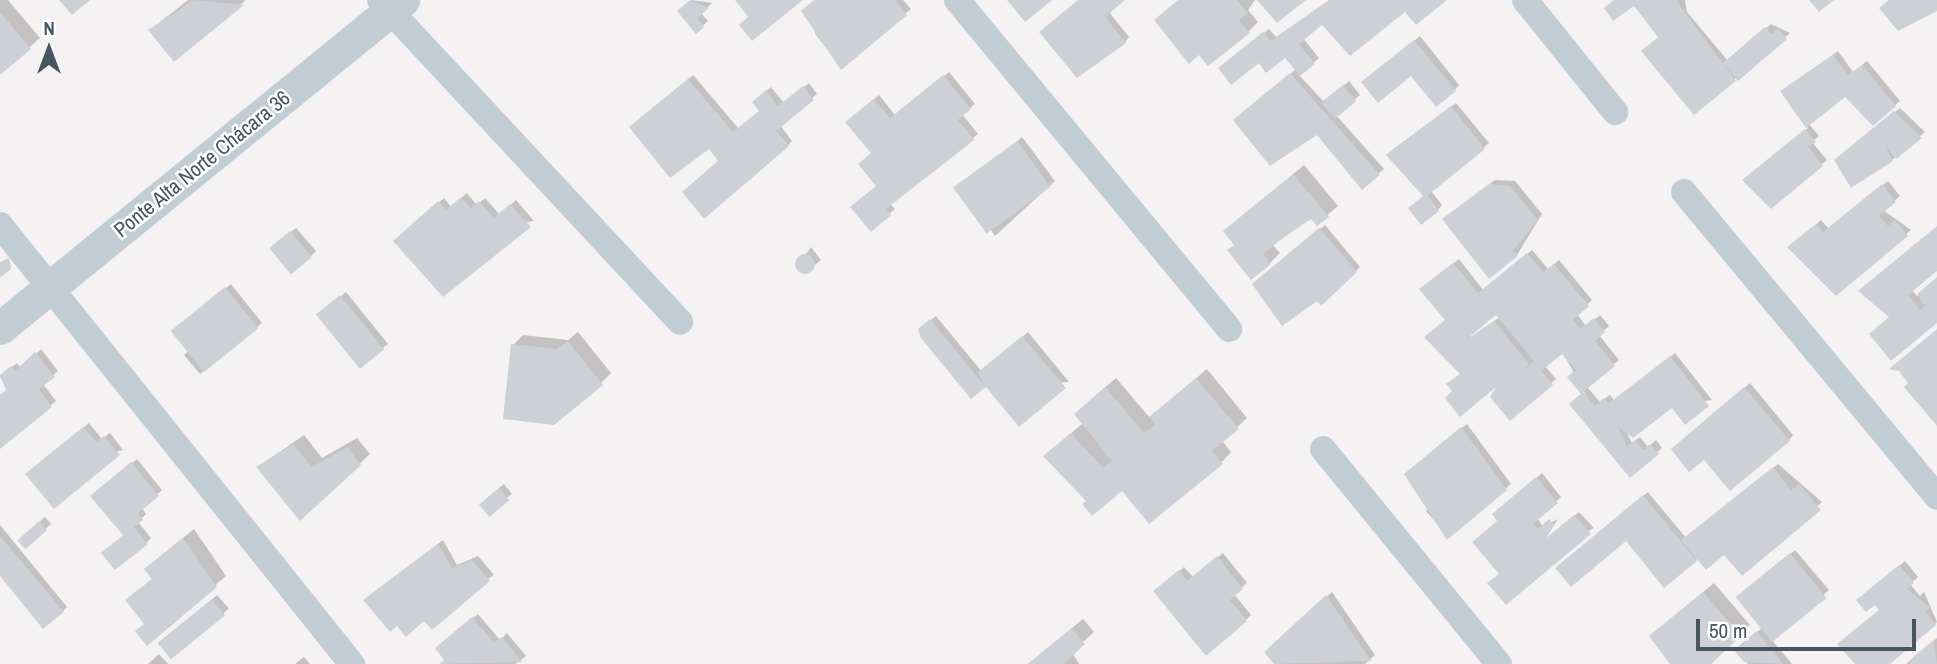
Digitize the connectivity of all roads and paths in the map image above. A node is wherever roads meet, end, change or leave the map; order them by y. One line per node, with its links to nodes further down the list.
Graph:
1 (957, 0): 10 (street)
2 (1525, 0): 4 (street)
3 (391, 4): 7 (street, Ponte Alta Norte Chácara 36); 8 (street)
4 (1615, 112)
5 (1684, 192): 12 (street)
6 (0, 225): 7 (street)
7 (51, 287): 9 (street, Ponte Alta Norte Chácara 36); 13 (street)
8 (680, 322)
9 (0, 328)
10 (1229, 329)
11 (1323, 449): 14 (street)
12 (1937, 497)
13 (352, 664)
14 (1499, 664)

